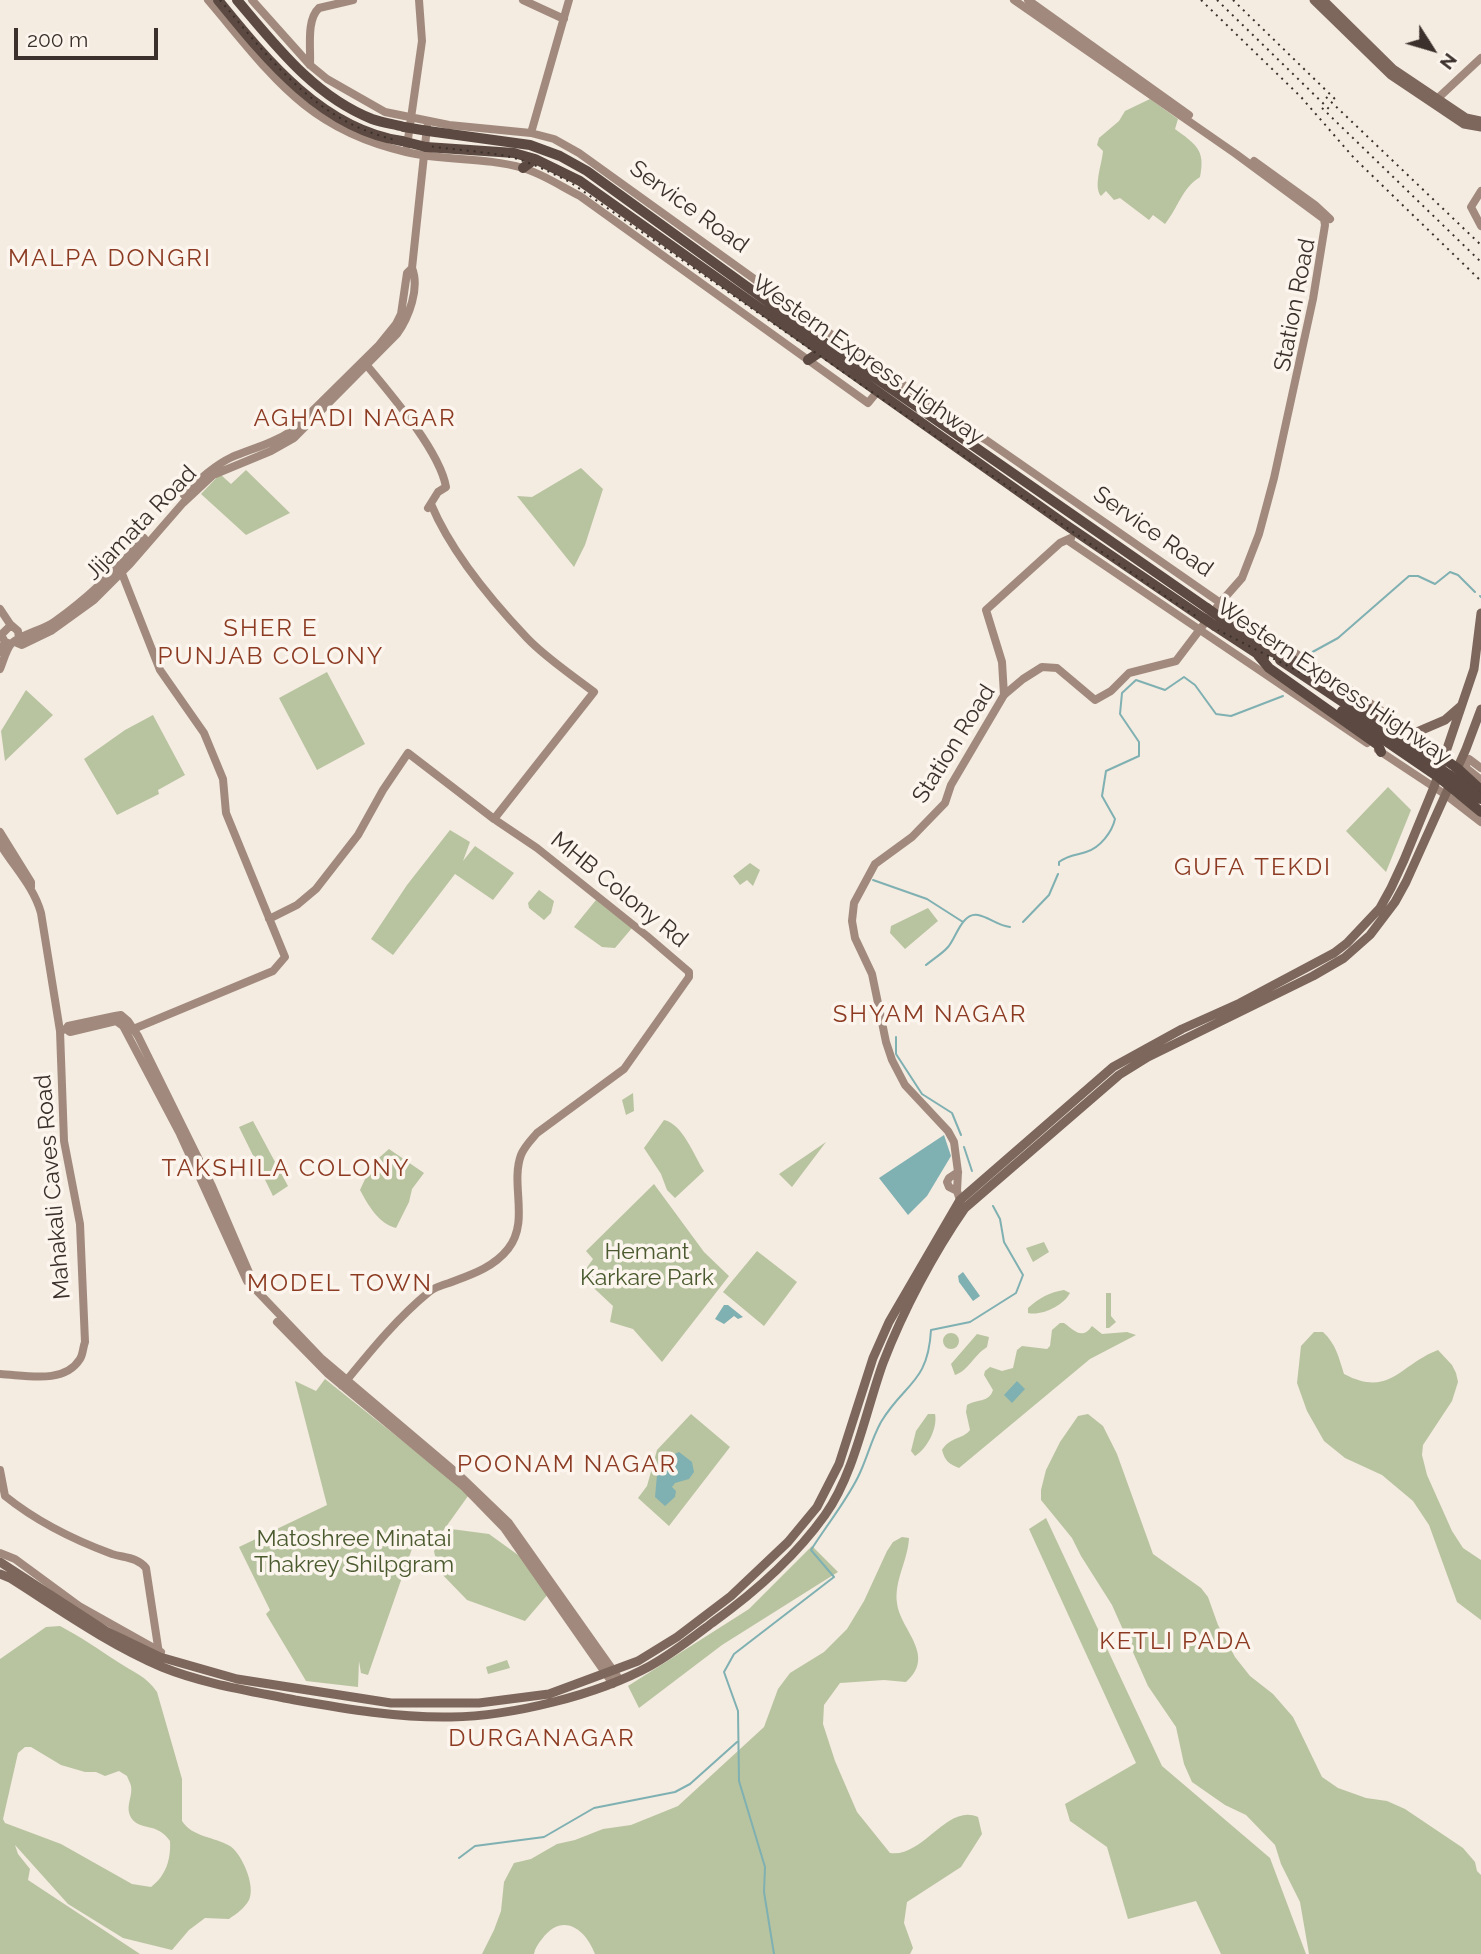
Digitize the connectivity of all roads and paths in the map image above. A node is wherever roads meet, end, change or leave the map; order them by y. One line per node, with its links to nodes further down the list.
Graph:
1 (208, 0): 22 (street)
2 (218, 0): 22 (highway, Western Express Highway)
3 (237, 0): 18 (highway, Western Express Highway)
4 (252, 0): 15 (street)
5 (353, 0): 15 (street)
6 (419, 0): 18 (street)
7 (523, 0): 13 (street)
8 (569, 0): 13 (street)
9 (1014, 0): 32 (street)
10 (1028, 0): 32 (street)
11 (1314, 0): 20 (main road)
12 (1323, 0): 16 (main road)
13 (564, 19): 21 (street)
14 (1481, 60): 16 (street)
15 (310, 65): 18 (street)
16 (1439, 101): 17 (main road)
17 (1481, 121)
18 (407, 122): 19 (highway, Western Express Highway, bridge); 22 (street)
19 (428, 126): 21 (street, Service Road); 23 (street, Jijamata Road); 40 (highway, Western Express Highway)
20 (1481, 127)
21 (531, 133): 40 (street, Service Road)
22 (404, 147): 23 (highway, Western Express Highway, bridge)
23 (424, 151): 24 (street); 25 (highway, Western Express Highway); 27 (street, Jijamata Road)
24 (440, 158): 26 (street); 27 (street)
25 (535, 159): 26 (highway); 28 (highway, Western Express Highway)
26 (523, 168): 30 (street)
27 (421, 170): 38 (street, Jijamata Road)
28 (592, 189): 30 (highway); 34 (highway, Western Express Highway)
29 (1481, 191): 31 (street)
30 (584, 199): 35 (street)
31 (1477, 217): 33 (street)
32 (1327, 218): 44 (street, Station Road)
33 (1481, 226)
34 (664, 241): 35 (highway); 36 (highway, Western Express Highway)
35 (657, 251): 37 (street)
36 (821, 352): 37 (highway); 39 (highway, Western Express Highway)
37 (808, 360): 39 (street)
38 (364, 362): 43 (street, Jijamata Road); 68 (street)
39 (877, 392): 41 (highway, Western Express Highway)
40 (974, 439): 44 (street, Service Road); 47 (highway, Western Express Highway)
41 (1078, 533): 42 (street); 47 (highway, Western Express Highway)
42 (1065, 541): 47 (street); 52 (street)
43 (120, 570): 48 (street, Jijamata Road); 73 (street)
44 (1221, 603): 47 (street, Station Road); 56 (street, Service Road)
45 (2, 613): 48 (street)
46 (1481, 613): 53 (main road)
47 (1203, 621): 49 (highway, Western Express Highway, bridge); 52 (street, Station Road); 58 (street)
48 (10, 637): 50 (street); 51 (street)
49 (1260, 651): 54 (highway, Western Express Highway); 56 (highway); 58 (highway)
50 (0, 652)
51 (0, 669)
52 (1004, 695): 76 (street, Station Road)
53 (1462, 705): 57 (main road); 59 (main road)
54 (1344, 707): 66 (highway, Western Express Highway, bridge); 67 (highway, Western Express Highway, bridge)
55 (1481, 709): 61 (main road)
56 (1388, 718): 57 (highway)
57 (1410, 735): 59 (highway)
58 (1381, 752): 63 (street)
59 (1444, 758): 61 (highway); 63 (main road)
60 (1481, 768): 61 (street)
61 (1461, 769): 62 (street); 64 (highway); 65 (main road)
62 (1481, 780)
63 (1434, 787): 65 (street); 76 (main road)
64 (1481, 790)
65 (1446, 794): 69 (street); 76 (main road)
66 (1481, 799)
67 (1481, 811)
68 (494, 819): 73 (street, MHB Colony Rd); 78 (street, MHB Colony Rd)
69 (1481, 822)
70 (0, 832): 72 (street, Mahakali Caves Road)
71 (0, 844): 72 (street, Mahakali Caves Road)
72 (31, 887): 74 (street, Mahakali Caves Road)
73 (269, 919): 75 (street)
74 (63, 1030): 75 (street); 77 (street, Mahakali Caves Road)
75 (130, 1030): 78 (street)
76 (960, 1200): 84 (main road); 85 (main road)
77 (0, 1374)
78 (344, 1383): 84 (street)
79 (0, 1470): 83 (street)
80 (0, 1553): 83 (street)
81 (0, 1562): 83 (main road)
82 (0, 1574): 83 (main road)
83 (160, 1658): 84 (main road); 85 (main road)
84 (611, 1673): 85 (street)
85 (617, 1682)

